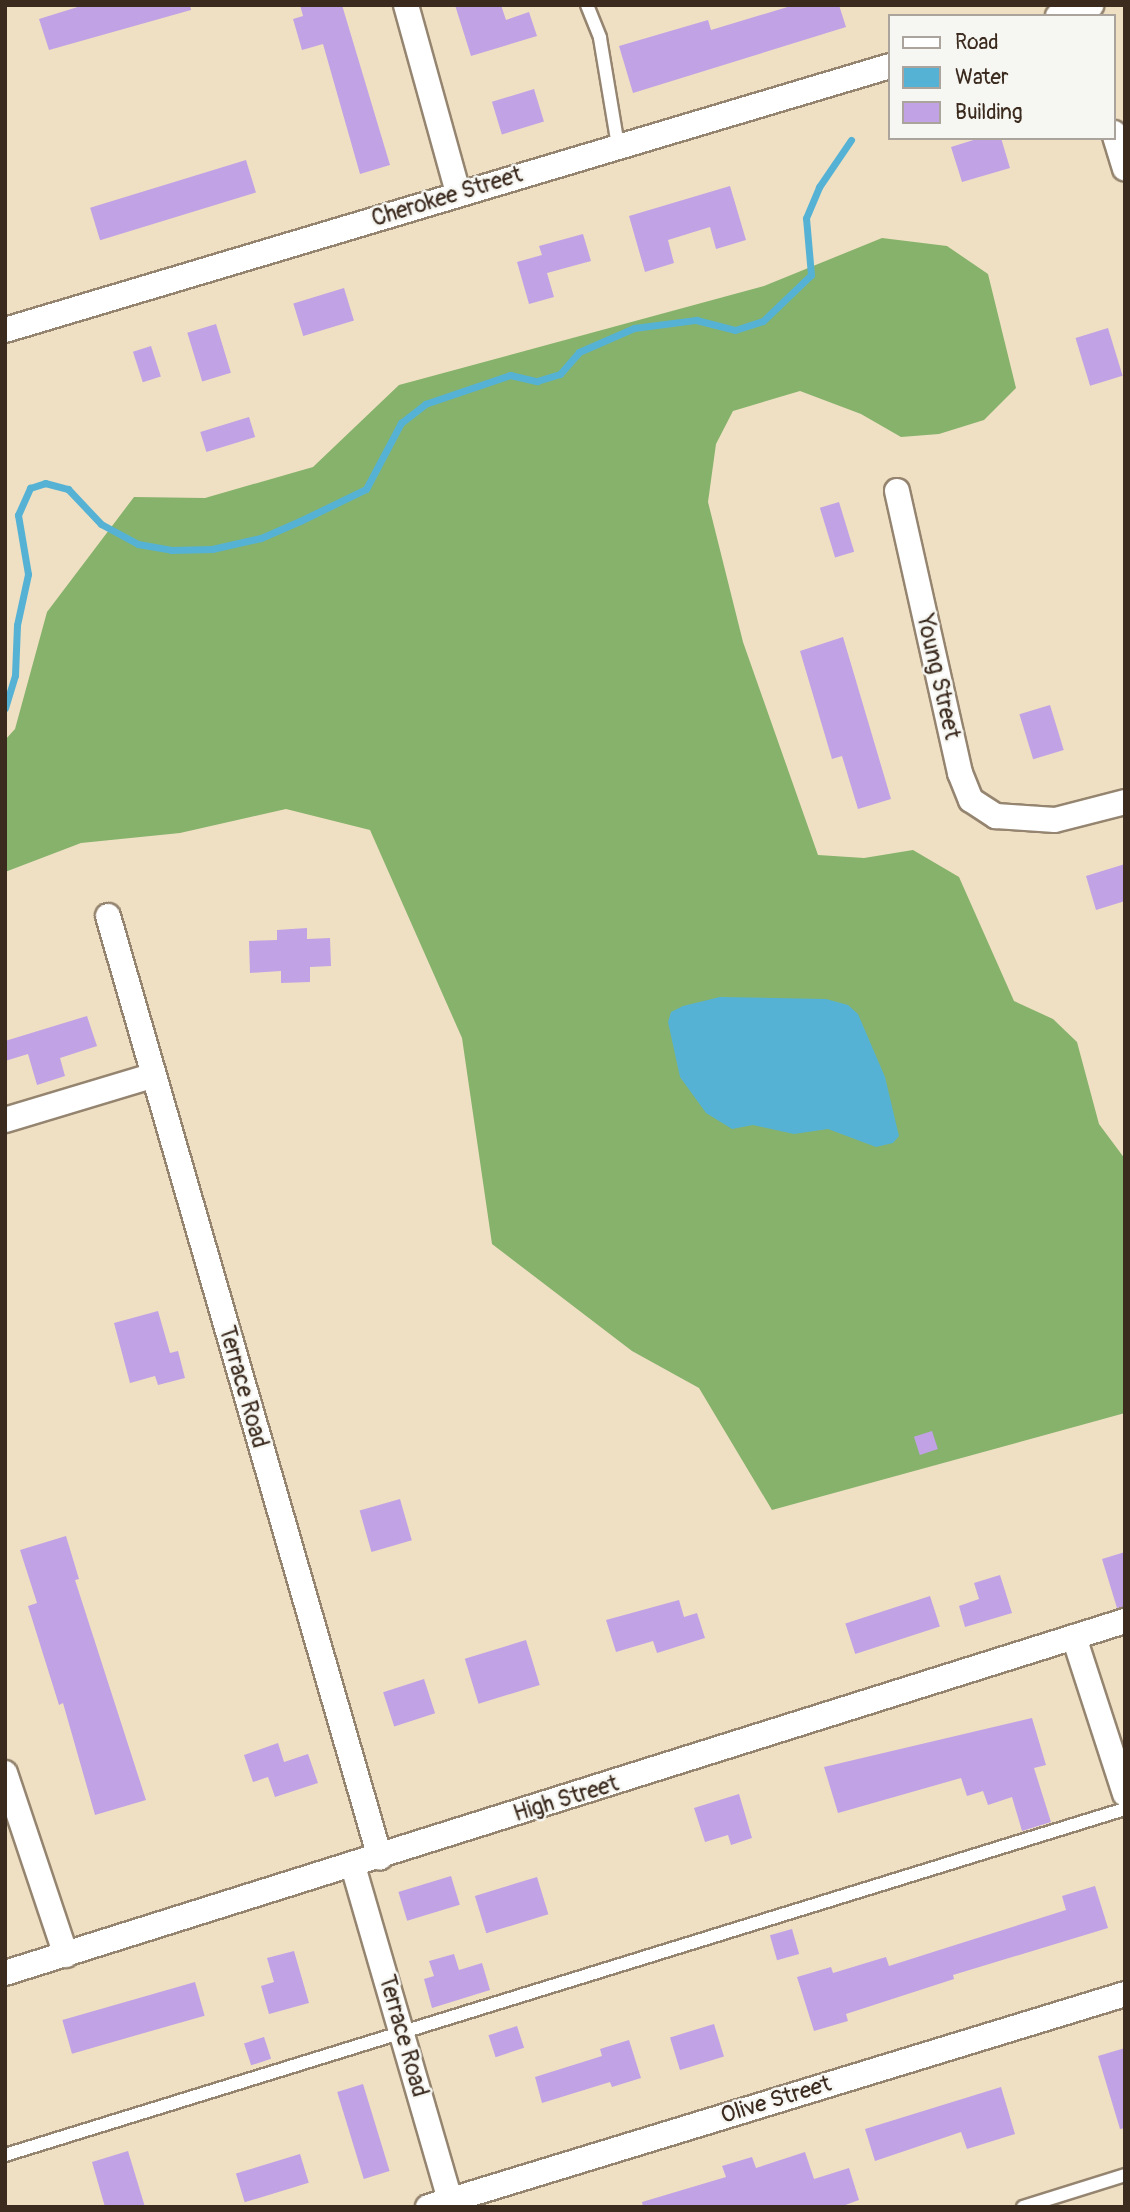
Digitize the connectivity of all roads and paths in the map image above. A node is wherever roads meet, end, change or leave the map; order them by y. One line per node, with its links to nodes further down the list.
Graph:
1 (406, 5): 7 (street)
2 (587, 5): 5 (lane)
3 (888, 67): 5 (street, Cherokee Street)
4 (1116, 139): 6 (street)
5 (618, 146): 7 (street, Cherokee Street)
6 (1125, 168)
7 (458, 193): 8 (street, Cherokee Street)
8 (5, 330)
9 (897, 491): 10 (street, Young Street)
10 (1125, 802)
11 (108, 916): 12 (street, Terrace Road)
12 (152, 1076): 13 (street); 19 (street, Terrace Road)
13 (5, 1120)
14 (1125, 1621): 15 (street, High Street)
15 (1074, 1637): 17 (street); 19 (street, High Street)
16 (5, 1773): 21 (street)
17 (1125, 1794)
18 (1125, 1809): 24 (lane)
19 (380, 1858): 20 (street, High Street)
20 (353, 1866): 21 (street, High Street); 24 (street, Terrace Road)
21 (66, 1955): 22 (street, High Street)
22 (5, 1973)
23 (1125, 1994): 27 (street, Olive Street)
24 (402, 2035): 25 (lane); 27 (street, Terrace Road)
25 (5, 2155)
26 (1125, 2175): 28 (lane)
27 (443, 2205)
28 (1023, 2207)

